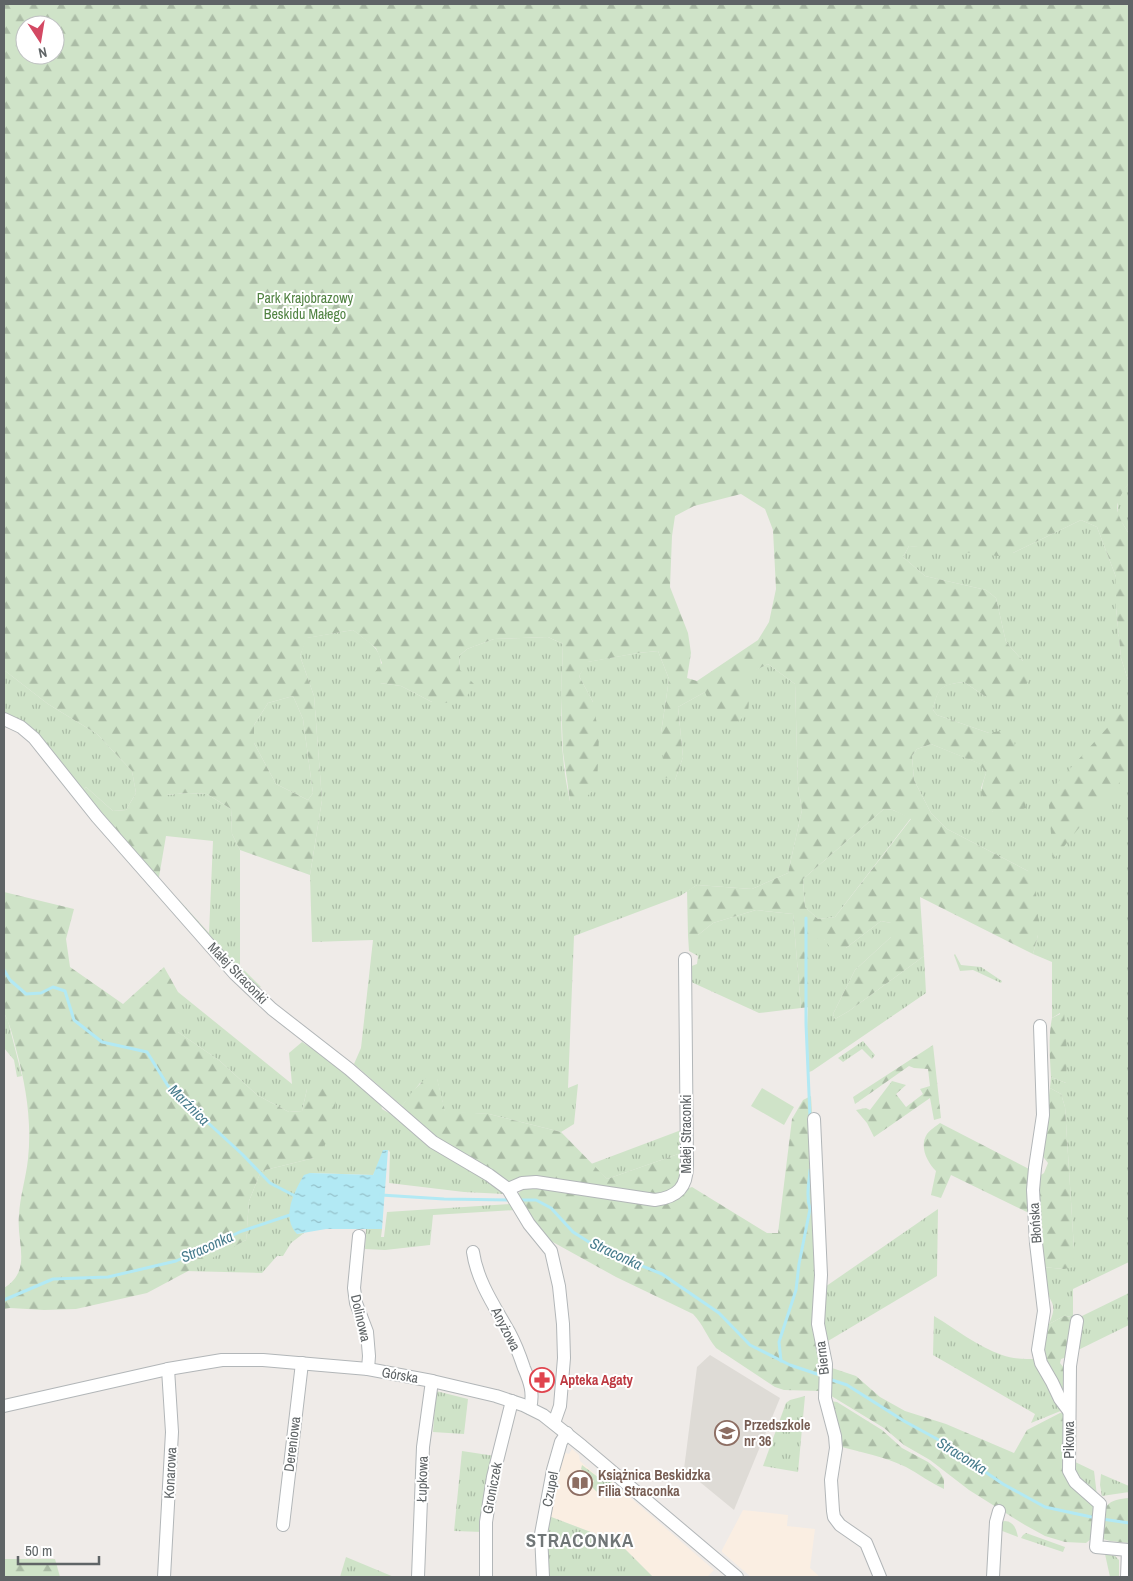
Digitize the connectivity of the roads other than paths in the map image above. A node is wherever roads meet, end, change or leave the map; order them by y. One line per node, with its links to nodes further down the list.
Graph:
1 (4, 719): 5 (street, Małej Straconki)
2 (685, 959): 5 (street, Małej Straconki)
3 (1040, 1026): 16 (street, Błońska)
4 (814, 1118): 26 (street, Bierna)
5 (509, 1192): 17 (street, Małej Straconki)
6 (359, 1236): 11 (street, Dolinowa)
7 (473, 1252): 15 (street, Anyżowa)
8 (1077, 1322): 16 (street, Pikowa)
9 (302, 1363): 10 (street, Górska); 11 (street, Górska); 20 (street, Dereniowa)
10 (168, 1369): 14 (street, Górska); 21 (street, Konarowa)
11 (368, 1369): 12 (street, Górska)
12 (432, 1380): 13 (street, Górska); 22 (street, Łupkowa)
13 (512, 1401): 15 (street, Górska); 23 (street, Groniczek)
14 (4, 1406)
15 (530, 1408): 17 (street, Górska)
16 (1069, 1412): 28 (street, Pikowa)
17 (554, 1423): 18 (street, Górska)
18 (567, 1433): 24 (street, Czupel); 25 (street, Górska)
19 (999, 1511): 27 (street)
20 (283, 1525)
21 (164, 1577)
22 (418, 1577)
23 (486, 1577)
24 (543, 1577)
25 (737, 1577)
26 (880, 1577)
27 (994, 1577)
28 (1127, 1577)

